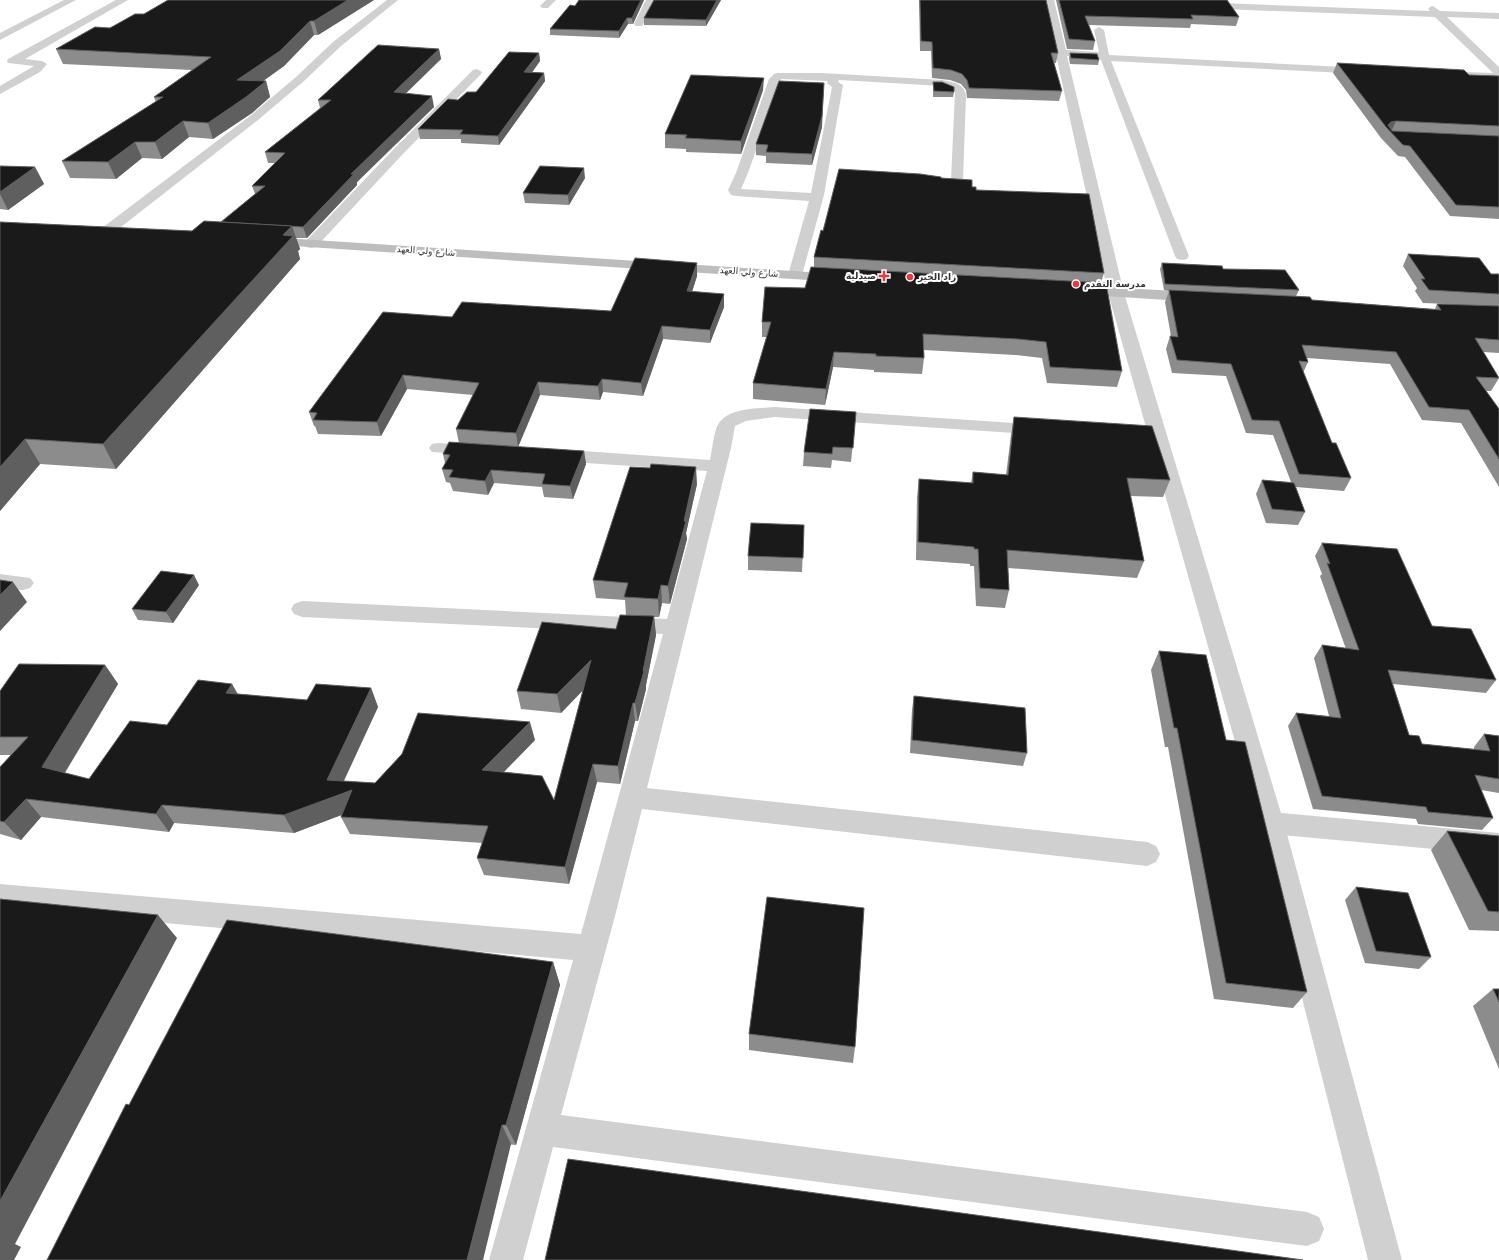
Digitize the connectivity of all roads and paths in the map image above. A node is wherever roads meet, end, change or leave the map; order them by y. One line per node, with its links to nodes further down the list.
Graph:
1 (71, 0): 14 (street)
2 (123, 0): 18 (street)
3 (393, 0): 29 (street)
4 (651, 0): 12 (street)
5 (1050, 0): 15 (street)
6 (1424, 0): 10 (street)
7 (1432, 0): 8 (street)
8 (1439, 0)
9 (1201, 2): 10 (street)
10 (1438, 14): 11 (street); 22 (street)
11 (1499, 16)
12 (639, 24)
13 (1099, 30): 16 (street)
14 (0, 37)
15 (1060, 53): 16 (street); 37 (street)
16 (1106, 58): 19 (street); 33 (street)
17 (0, 60): 18 (street)
18 (14, 61): 25 (street)
19 (1372, 71)
20 (477, 72): 32 (street)
21 (1425, 73): 24 (street)
22 (1499, 73)
23 (813, 76): 26 (street); 27 (street); 27 (street)
24 (1499, 76)
25 (0, 90)
26 (957, 180)
27 (816, 197): 34 (street)
28 (91, 231): 29 (main road)
29 (107, 232): 30 (main road)
30 (130, 233)
31 (257, 240): 32 (main road, شارع ولي العهد)
32 (311, 244): 34 (main road, شارع ولي العهد)
33 (1182, 256)
34 (795, 275): 35 (main road, شارع ولي العهد)
35 (857, 279)
36 (1069, 290): 37 (main road)
37 (1116, 293): 38 (main road); 49 (street)
38 (1212, 298)
39 (1065, 431): 43 (street)
40 (438, 448): 41 (street)
41 (494, 451)
42 (542, 455): 43 (street)
43 (717, 466): 47 (street)
44 (0, 581): 45 (street)
45 (23, 583)
46 (302, 608): 47 (street)
47 (676, 627): 48 (street)
48 (631, 797): 51 (street); 53 (street)
49 (1271, 823): 50 (street); 57 (street)
50 (1499, 844)
51 (1147, 854)
52 (0, 896): 53 (street)
53 (591, 948): 54 (street)
54 (541, 1129): 55 (street); 56 (street)
55 (1306, 1229)
56 (506, 1260)
57 (1385, 1260)

